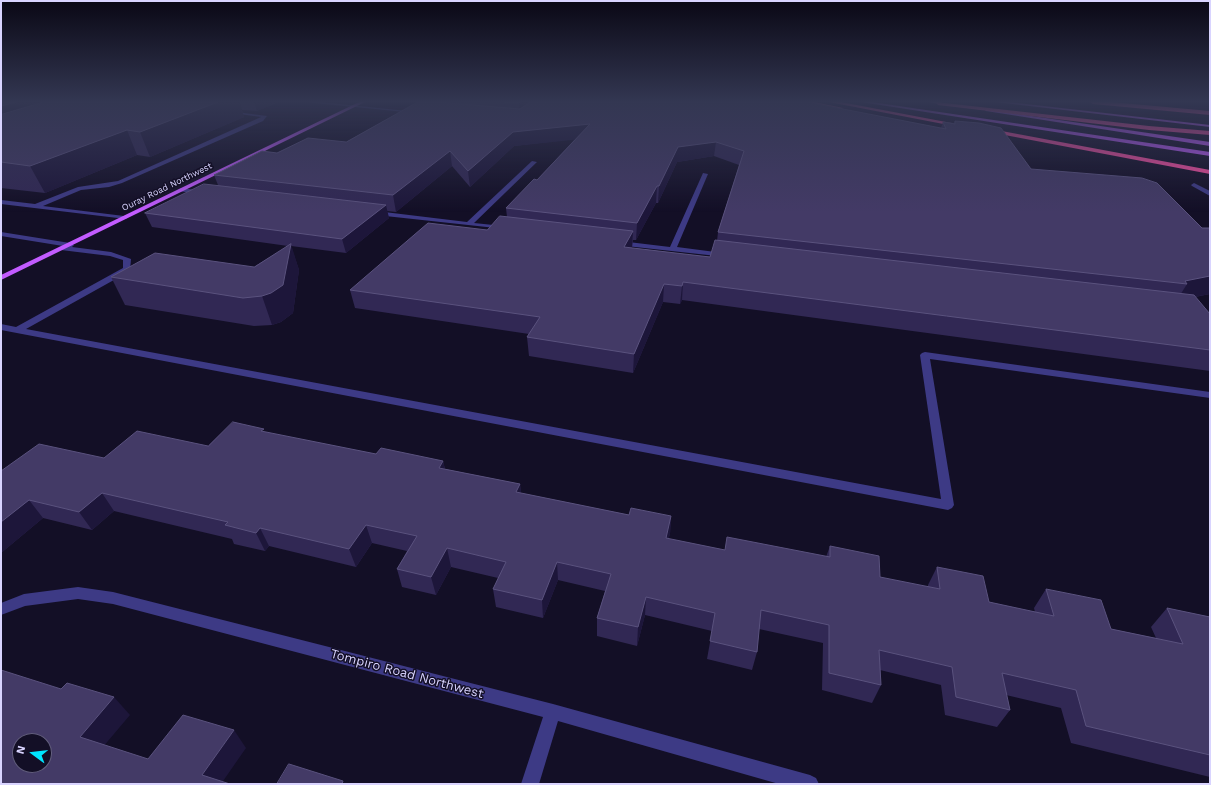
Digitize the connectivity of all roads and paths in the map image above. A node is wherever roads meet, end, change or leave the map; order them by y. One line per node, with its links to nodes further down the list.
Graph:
1 (219, 139): 16 (street)
2 (287, 139): 12 (main road, Ouray Road Northwest)
3 (1032, 139): 9 (highway)
4 (1107, 139): 7 (main road)
5 (1174, 139): 6 (main road)
6 (1210, 144)
7 (1210, 154)
8 (534, 162): 19 (street)
9 (1210, 172)
10 (705, 174): 26 (street)
11 (1194, 186): 14 (street)
12 (181, 190): 13 (street); 18 (main road, Ouray Road Northwest)
13 (208, 193)
14 (1210, 194)
15 (1, 202): 16 (street)
16 (34, 207): 18 (street)
17 (366, 212): 19 (street)
18 (124, 218): 25 (main road, Ouray Road Northwest)
19 (468, 224): 20 (street)
20 (508, 229)
21 (1, 234): 22 (street)
22 (10, 236): 23 (street); 25 (street)
23 (1, 240)
24 (610, 242): 26 (street)
25 (67, 246): 28 (main road, Ouray Road Northwest); 30 (street)
26 (673, 249): 27 (street)
27 (729, 256)
28 (1, 278)
29 (1, 327): 30 (street)
30 (18, 330): 31 (street)
31 (1210, 395)
32 (1, 609): 33 (street, Tompiro Road Northwest)
33 (554, 712): 34 (street); 35 (street, Tompiro Road Northwest)
34 (530, 784)
35 (810, 784)

